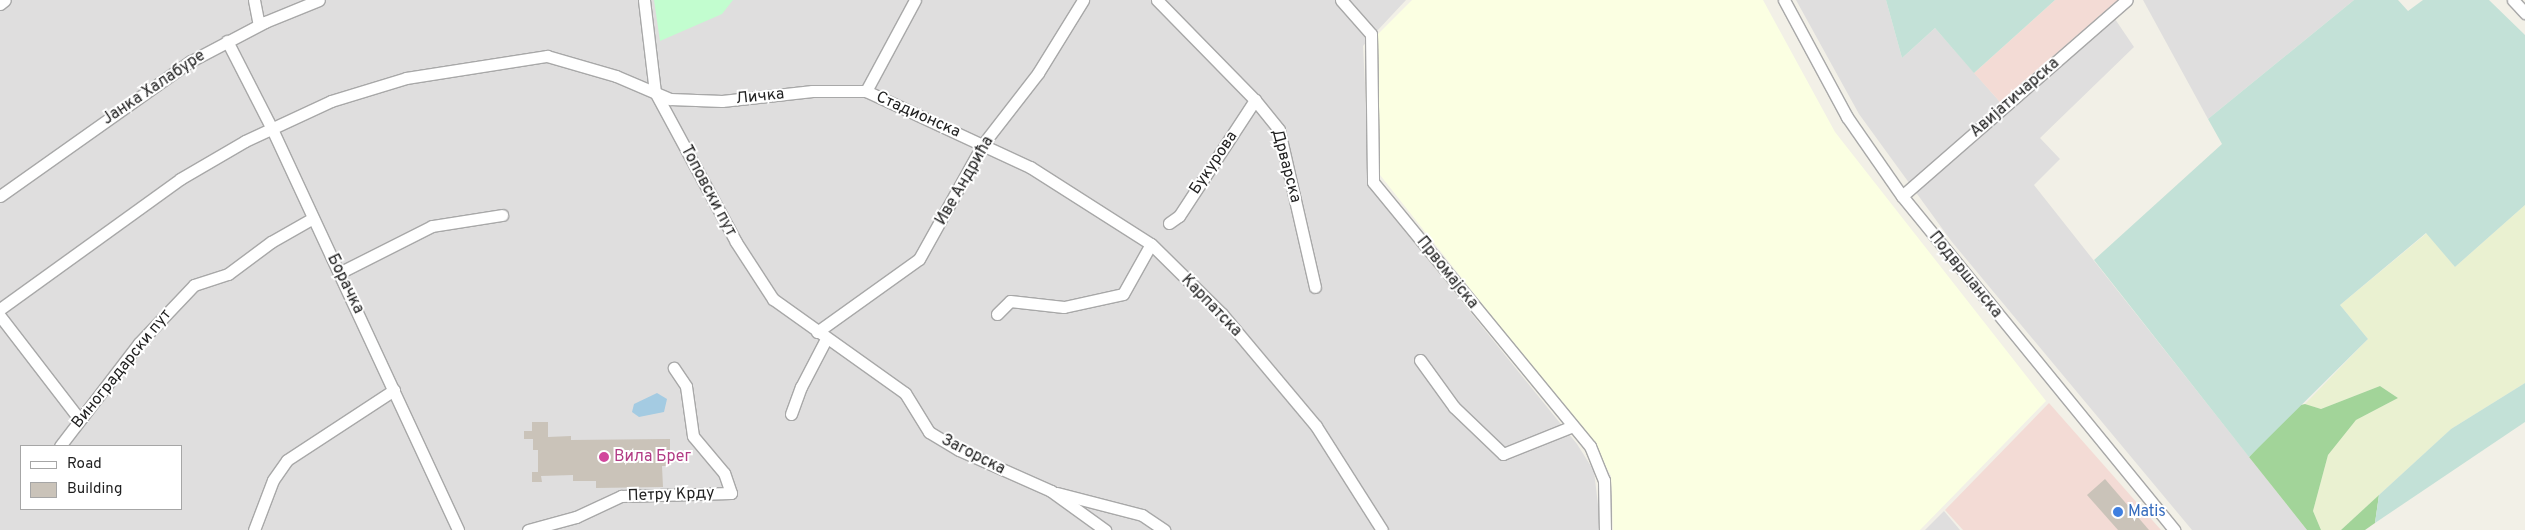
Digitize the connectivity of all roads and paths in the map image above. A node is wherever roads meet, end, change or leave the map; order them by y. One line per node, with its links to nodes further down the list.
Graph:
1 (5, 0): 12 (street)
2 (254, 0): 14 (street)
3 (319, 0): 14 (street, Јанка Халабуре)
4 (644, 0): 17 (street)
5 (915, 0): 16 (street, Стадионска)
6 (1083, 0): 20 (street, Иве Андрића)
7 (1157, 0): 18 (street, Дрварска)
8 (1342, 0): 39 (street, Првомајска)
9 (1784, 0): 22 (street, Подвршанска)
10 (2127, 0): 22 (street, Авијатичарска)
11 (2513, 0): 13 (street)
12 (0, 4)
13 (2525, 13)
14 (259, 24): 15 (street, Јанка Халабуре)
15 (227, 41): 19 (street, Борачка); 21 (street, Јанка Халабуре)
16 (866, 91): 17 (street, Личка); 20 (street, Стадионска)
17 (655, 92): 19 (street, Личка); 29 (street, Топовски пут)
18 (1256, 100): 25 (street, Букурова); 28 (street, Дрварска)
19 (272, 129): 24 (street, Борачка); 30 (street, Личка)
20 (983, 144): 26 (street, Карпатска); 33 (street, Иве Андрића)
21 (0, 196)
22 (1902, 196): 51 (street, Подвршанска)
23 (502, 215): 27 (street)
24 (314, 218): 27 (street, Борачка); 38 (street, Виноградарски пут)
25 (1169, 222)
26 (1151, 244): 31 (street); 49 (street, Карпатска)
27 (339, 273): 36 (street, Борачка)
28 (1315, 287)
29 (764, 288): 33 (street, Загорска)
30 (0, 309)
31 (997, 314)
32 (0, 316): 38 (street)
33 (821, 336): 37 (street, Иве Андрића); 41 (street, Загорска)
34 (1420, 360): 39 (street)
35 (674, 368): 42 (street, Петру Крду)
36 (394, 390): 43 (street); 44 (street, Борачка)
37 (791, 414)
38 (80, 420): 40 (street, Виноградарски пут)
39 (1573, 426): 50 (street, Првомајска)
40 (61, 445)
41 (1051, 491): 47 (street, Загорска); 48 (street)
42 (576, 517): 45 (street); 46 (street)
43 (254, 530)
44 (458, 530)
45 (528, 530)
46 (577, 530)
47 (1105, 530)
48 (1164, 530)
49 (1382, 530)
50 (1605, 530)
51 (2174, 530)

